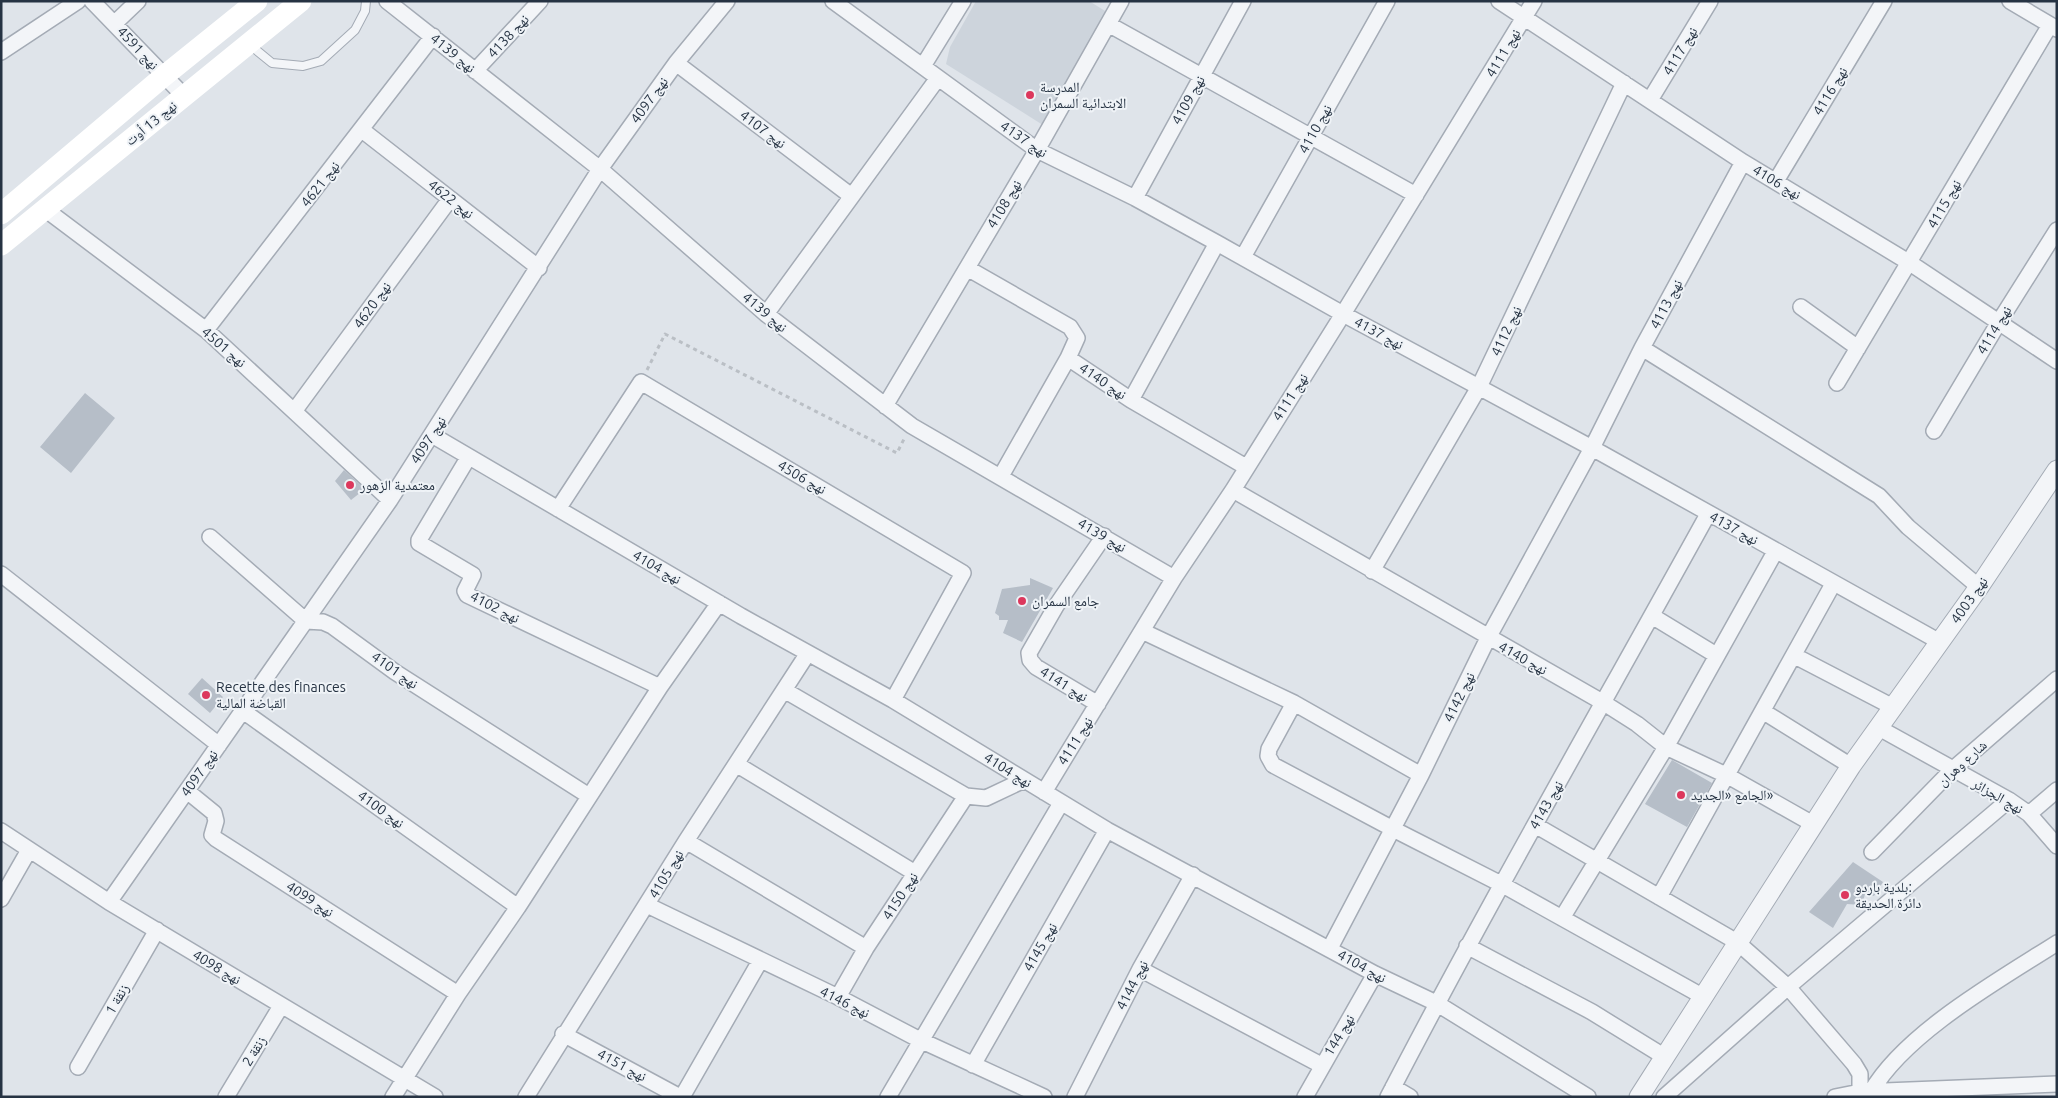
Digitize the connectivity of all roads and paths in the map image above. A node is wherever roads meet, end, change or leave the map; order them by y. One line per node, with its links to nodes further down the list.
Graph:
1 (78, 1): 26 (street)
2 (92, 1): 21 (street, نهج 4591)
3 (138, 1): 21 (street)
4 (258, 1): 30 (main road, نهج 13 أوت)
5 (301, 1): 25 (main road, نهج 13 أوت)
6 (366, 1): 25 (lane)
7 (387, 1): 24 (street, نهج 4139)
8 (540, 1): 29 (street, نهج 4138)
9 (727, 1): 27 (street, نهج 4097)
10 (833, 1): 28 (street, نهج 4137)
11 (962, 1): 28 (street)
12 (1121, 1): 22 (street, نهج 4108)
13 (1243, 1): 31 (street, نهج 4109)
14 (1387, 1): 37 (street, نهج 4110)
15 (1499, 1): 20 (street, نهج 4106)
16 (1534, 1): 20 (street, نهج 4111)
17 (1710, 1): 35 (street, نهج 4117)
18 (1884, 1): 41 (street, نهج 4116)
19 (2010, 1): 23 (street)
20 (1524, 19): 33 (street, نهج 4106); 43 (street, نهج 4111)
21 (115, 23): 30 (street, نهج 4591)
22 (1108, 24): 31 (street); 38 (street, نهج 4108)
23 (2053, 27): 52 (street, نهج 4115)
24 (433, 36): 29 (street, نهج 4139); 36 (street, نهج 4621)
25 (249, 43): 34 (main road, نهج 13 أوت)
26 (1, 52)
27 (676, 63): 40 (street, نهج 4097); 42 (street, نهج 4107)
28 (923, 66): 32 (street, نهج 4137)
29 (475, 71): 40 (street, نهج 4139)
30 (164, 76): 34 (street, نهج 4591); 46 (main road, نهج 13 أوت)
31 (1201, 76): 37 (street); 44 (street, نهج 4109)
32 (938, 78): 38 (street, نهج 4137); 42 (street)
33 (1624, 83): 35 (street, نهج 4106); 66 (street, نهج 4112)
34 (184, 96): 47 (main road, نهج 13 أوت)
35 (1650, 100): 39 (street, نهج 4106)
36 (362, 130): 45 (street, نهج 4622); 59 (street, نهج 4621)
37 (1311, 136): 43 (street); 51 (street, نهج 4110)
38 (1037, 150): 44 (street, نهج 4137); 54 (street, نهج 4108)
39 (1743, 162): 41 (street, نهج 4106); 60 (street, نهج 4113)
40 (600, 169): 53 (street, نهج 4097); 56 (street, نهج 4139)
41 (1776, 181): 52 (street, نهج 4106)
42 (850, 195): 56 (street)
43 (1416, 195): 57 (street, نهج 4111)
44 (1134, 198): 49 (street, نهج 4137)
45 (450, 199): 53 (street, نهج 4622); 69 (street, نهج 4620)
46 (4, 206)
47 (45, 209): 50 (main road, نهج 13 أوت); 59 (street, نهج 4501)
48 (2057, 230): 58 (street, نهج 4114)
49 (1217, 243): 51 (street, نهج 4137); 67 (street)
50 (1, 245)
51 (1243, 257): 57 (street, نهج 4137)
52 (1910, 263): 58 (street, نهج 4106); 61 (street, نهج 4115)
53 (539, 268): 72 (street, نهج 4097)
54 (967, 268): 62 (street, نهج 4140); 68 (street, نهج 4108)
55 (1801, 308): 61 (street)
56 (766, 314): 68 (street, نهج 4139)
57 (1343, 314): 66 (street, نهج 4137); 75 (street, نهج 4111)
58 (1999, 322): 63 (street, نهج 4106); 71 (street, نهج 4114)
59 (206, 330): 69 (street, نهج 4501)
60 (1642, 348): 73 (street, نهج 4113); 89 (street)
61 (1858, 348): 65 (street, نهج 4115)
62 (1068, 358): 67 (street, نهج 4140); 77 (street)
63 (2057, 362)
64 (641, 382): 70 (path); 80 (street); 102 (street, نهج 4506)
65 (1837, 383)
66 (1479, 387): 73 (street, نهج 4137); 85 (street, نهج 4112)
67 (1131, 400): 75 (street, نهج 4140)
68 (885, 406): 70 (street, نهج 4139)
69 (295, 410): 79 (street, نهج 4501)
70 (912, 426): 77 (street, نهج 4139)
71 (1934, 431)
72 (432, 435): 74 (street, نهج 4104); 79 (street, نهج 4097)
73 (1592, 448): 81 (street, نهج 4137); 94 (street, نهج 4142)
74 (468, 458): 80 (street, نهج 4104); 100 (street, نهج 4102)
75 (1246, 467): 78 (street, نهج 4111)
76 (2057, 470): 89 (street, نهج 4003)
77 (1001, 476): 83 (street, نهج 4139)
78 (1233, 490): 85 (street, نهج 4140); 87 (street, نهج 4111)
79 (390, 500): 92 (street, نهج 4097)
80 (558, 509): 90 (street, نهج 4104)
81 (1708, 514): 84 (street, نهج 4137); 91 (street, نهج 4143)
82 (210, 536): 92 (street)
83 (1104, 536): 87 (street, نهج 4139); 104 (street, نهج 4141)
84 (1776, 552): 88 (street, نهج 4137); 97 (street)
85 (1372, 571): 94 (street, نهج 4140)
86 (1, 574): 110 (street)
87 (1174, 578): 93 (street, نهج 4111)
88 (1833, 584): 95 (street, نهج 4137); 98 (street)
89 (1979, 587): 95 (street, نهج 4003)
90 (719, 604): 96 (street, نهج 4104); 100 (street)
91 (1652, 616): 97 (street); 103 (street, نهج 4143)
92 (306, 621): 107 (street, نهج 4097); 121 (street, نهج 4101)
93 (1142, 631): 104 (street, نهج 4111); 105 (street)
94 (1488, 638): 103 (street, نهج 4140); 115 (street, نهج 4142)
95 (1940, 642): 106 (street, نهج 4003)
96 (808, 653): 101 (street, نهج 4105); 102 (street, نهج 4104)
97 (1716, 654): 111 (street)
98 (1795, 656): 106 (street); 108 (street)
99 (2057, 679): 114 (street, شارع وهران)
100 (660, 687): 121 (street)
101 (784, 690): 112 (street, نهج 4105); 122 (street)
102 (893, 700): 117 (street, نهج 4104)
103 (1604, 703): 111 (street, نهج 4140); 127 (street, نهج 4143)
104 (1098, 704): 120 (street, نهج 4111)
105 (1294, 704): 115 (street); 129 (street)
106 (1893, 707): 109 (street, نهج 4003)
107 (243, 711): 110 (street, نهج 4097); 143 (street, نهج 4100)
108 (1764, 712): 113 (street); 116 (street)
109 (1879, 728): 113 (street, نهج 4003); 114 (street, نهج الجزائر)
110 (218, 745): 119 (street, نهج 4097)
111 (1666, 747): 116 (street, نهج 4140); 135 (street)
112 (736, 764): 131 (street, نهج 4105); 136 (street)
113 (1851, 766): 126 (street, نهج 4003)
114 (1952, 770): 123 (street, نهج الجزائر); 134 (street, شارع وهران)
115 (1421, 775): 129 (street, نهج 4142)
116 (1728, 776): 126 (street, نهج 4140); 139 (street)
117 (1024, 780): 120 (street, نهج 4104); 122 (street)
118 (2057, 790): 125 (street)
119 (186, 791): 141 (street, نهج 4097); 155 (street, نهج 4099)
120 (1044, 792): 124 (street, نهج 4104)
121 (589, 796): 143 (street)
122 (966, 796): 136 (street, نهج 4150)
123 (2009, 800): 125 (street, نهج الجزائر); 154 (street)
124 (1061, 803): 128 (street, نهج 4104); 161 (street)
125 (2030, 814): 132 (street, نهج الجزائر)
126 (1813, 824): 146 (street, نهج 4003)
127 (1535, 825): 135 (street); 138 (street, نهج 4143)
128 (1107, 830): 137 (street, نهج 4104); 163 (street, نهج 4145)
129 (1393, 830): 138 (street); 150 (street, نهج 4142)
130 (1, 831): 133 (street, نهج 4098)
131 (686, 841): 142 (street, نهج 4105); 149 (street)
132 (2057, 846)
133 (29, 850): 140 (street); 141 (street, نهج 4098)
134 (1872, 852)
135 (1597, 862): 139 (street); 144 (street)
136 (915, 873): 149 (street, نهج 4150)
137 (1193, 875): 150 (street, نهج 4104); 152 (street, نهج 4144)
138 (1501, 884): 144 (street); 148 (street, نهج 4143)
139 (1659, 897): 146 (street)
140 (1, 898)
141 (109, 902): 145 (street, نهج 4098)
142 (647, 906): 151 (street, نهج 4146); 160 (street, نهج 4105)
143 (518, 907): 155 (street)
144 (1562, 918): 156 (street)
145 (157, 930): 159 (street, نهج 4098); 165 (street, زنقة 1)
146 (1737, 942): 154 (street); 156 (street, نهج 4003)
147 (2057, 943): 169 (street)
148 (1466, 946): 158 (street, نهج 4143); 162 (street)
149 (866, 948): 157 (street, نهج 4150)
150 (1330, 948): 153 (street, نهج 4104)
151 (760, 961): 157 (street, نهج 4146); 175 (street)
152 (1140, 969): 164 (street); 177 (street, نهج 4144)
153 (1375, 974): 158 (street, نهج 4104); 164 (street, نهج 144)
154 (1788, 987): 169 (street); 182 (street)
155 (458, 994): 166 (street)
156 (1702, 996): 162 (street, نهج 4003)
157 (838, 997): 161 (street, نهج 4146)
158 (1436, 1002): 168 (street, نهج 4143); 180 (street, نهج 4104)
159 (281, 1006): 166 (street, نهج 4098); 171 (street, زنقة 2)
160 (563, 1034): 174 (street, نهج 4105); 175 (street, نهج 4151)
161 (920, 1040): 163 (street, نهج 4146); 176 (street)
162 (1665, 1057): 181 (street, نهج 4003)
163 (973, 1065): 170 (street, نهج 4146)
164 (1321, 1066): 178 (street, نهج 144)
165 (78, 1067)
166 (405, 1078): 172 (street); 173 (street, نهج 4098)
167 (2057, 1084): 169 (street)
168 (1390, 1092): 179 (street)
169 (1864, 1094): 183 (street)
170 (1040, 1096)
171 (226, 1097)
172 (393, 1097)
173 (435, 1097)
174 (526, 1097)
175 (681, 1097)
176 (888, 1097)
177 (1075, 1097)
178 (1305, 1097)
179 (1410, 1097)
180 (1588, 1097)
181 (1639, 1097)
182 (1664, 1097)
183 (1835, 1097)

